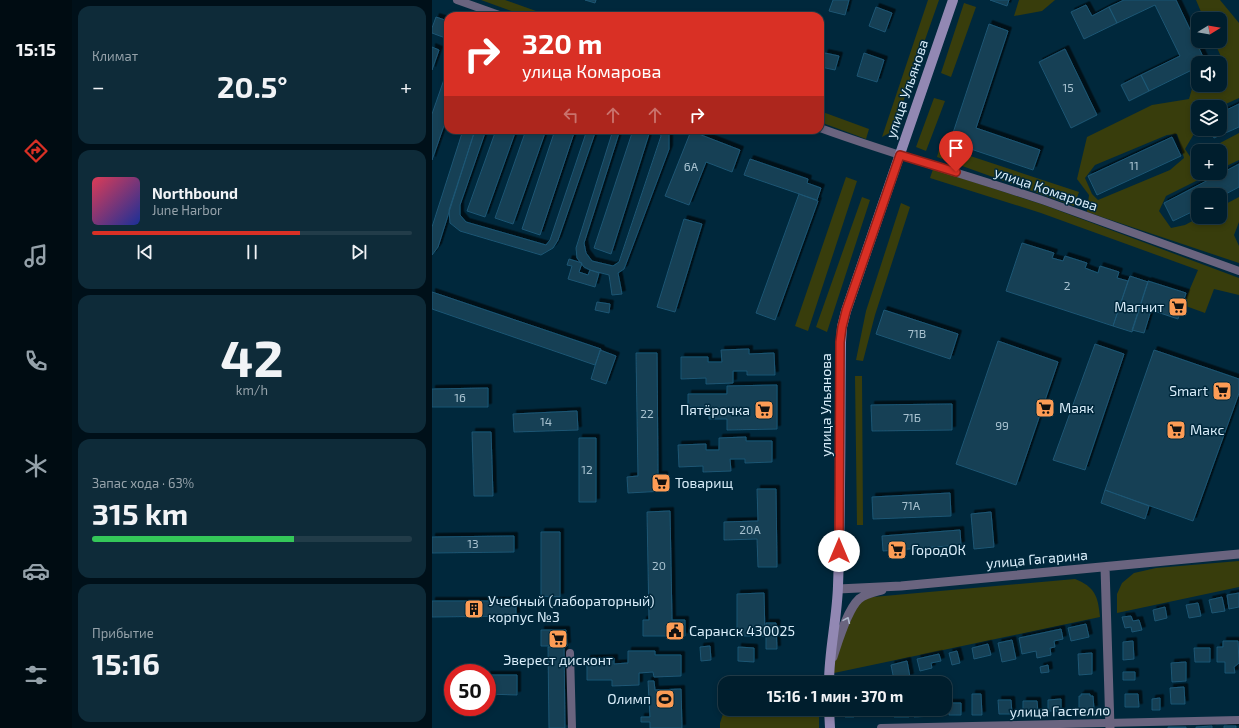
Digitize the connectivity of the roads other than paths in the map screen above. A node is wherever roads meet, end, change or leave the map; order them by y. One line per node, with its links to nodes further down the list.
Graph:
1 (457, 0): 3 (street)
2 (952, 0): 5 (main road, улица Ульянова)
3 (491, 12)
4 (824, 129): 5 (street, улица Комарова)
5 (900, 155): 6 (street, улица Комарова); 10 (main road, улица Ульянова)
6 (1239, 271)
7 (1239, 554): 8 (street, улица Гагарина)
8 (1105, 567): 9 (street, улица Гагарина); 16 (street)
9 (901, 586): 10 (street, улица Гагарина); 12 (street, one-way to 9)
10 (838, 589): 12 (main road, улица Ульянова)
11 (570, 653): 17 (street)
12 (829, 670): 13 (main road, улица Ульянова)
13 (829, 676)
14 (830, 716): 18 (main road)
15 (1239, 720): 16 (street, улица Гастелло)
16 (1110, 725): 19 (street, улица Гастелло)
17 (572, 728)
18 (830, 728)
19 (881, 728)

